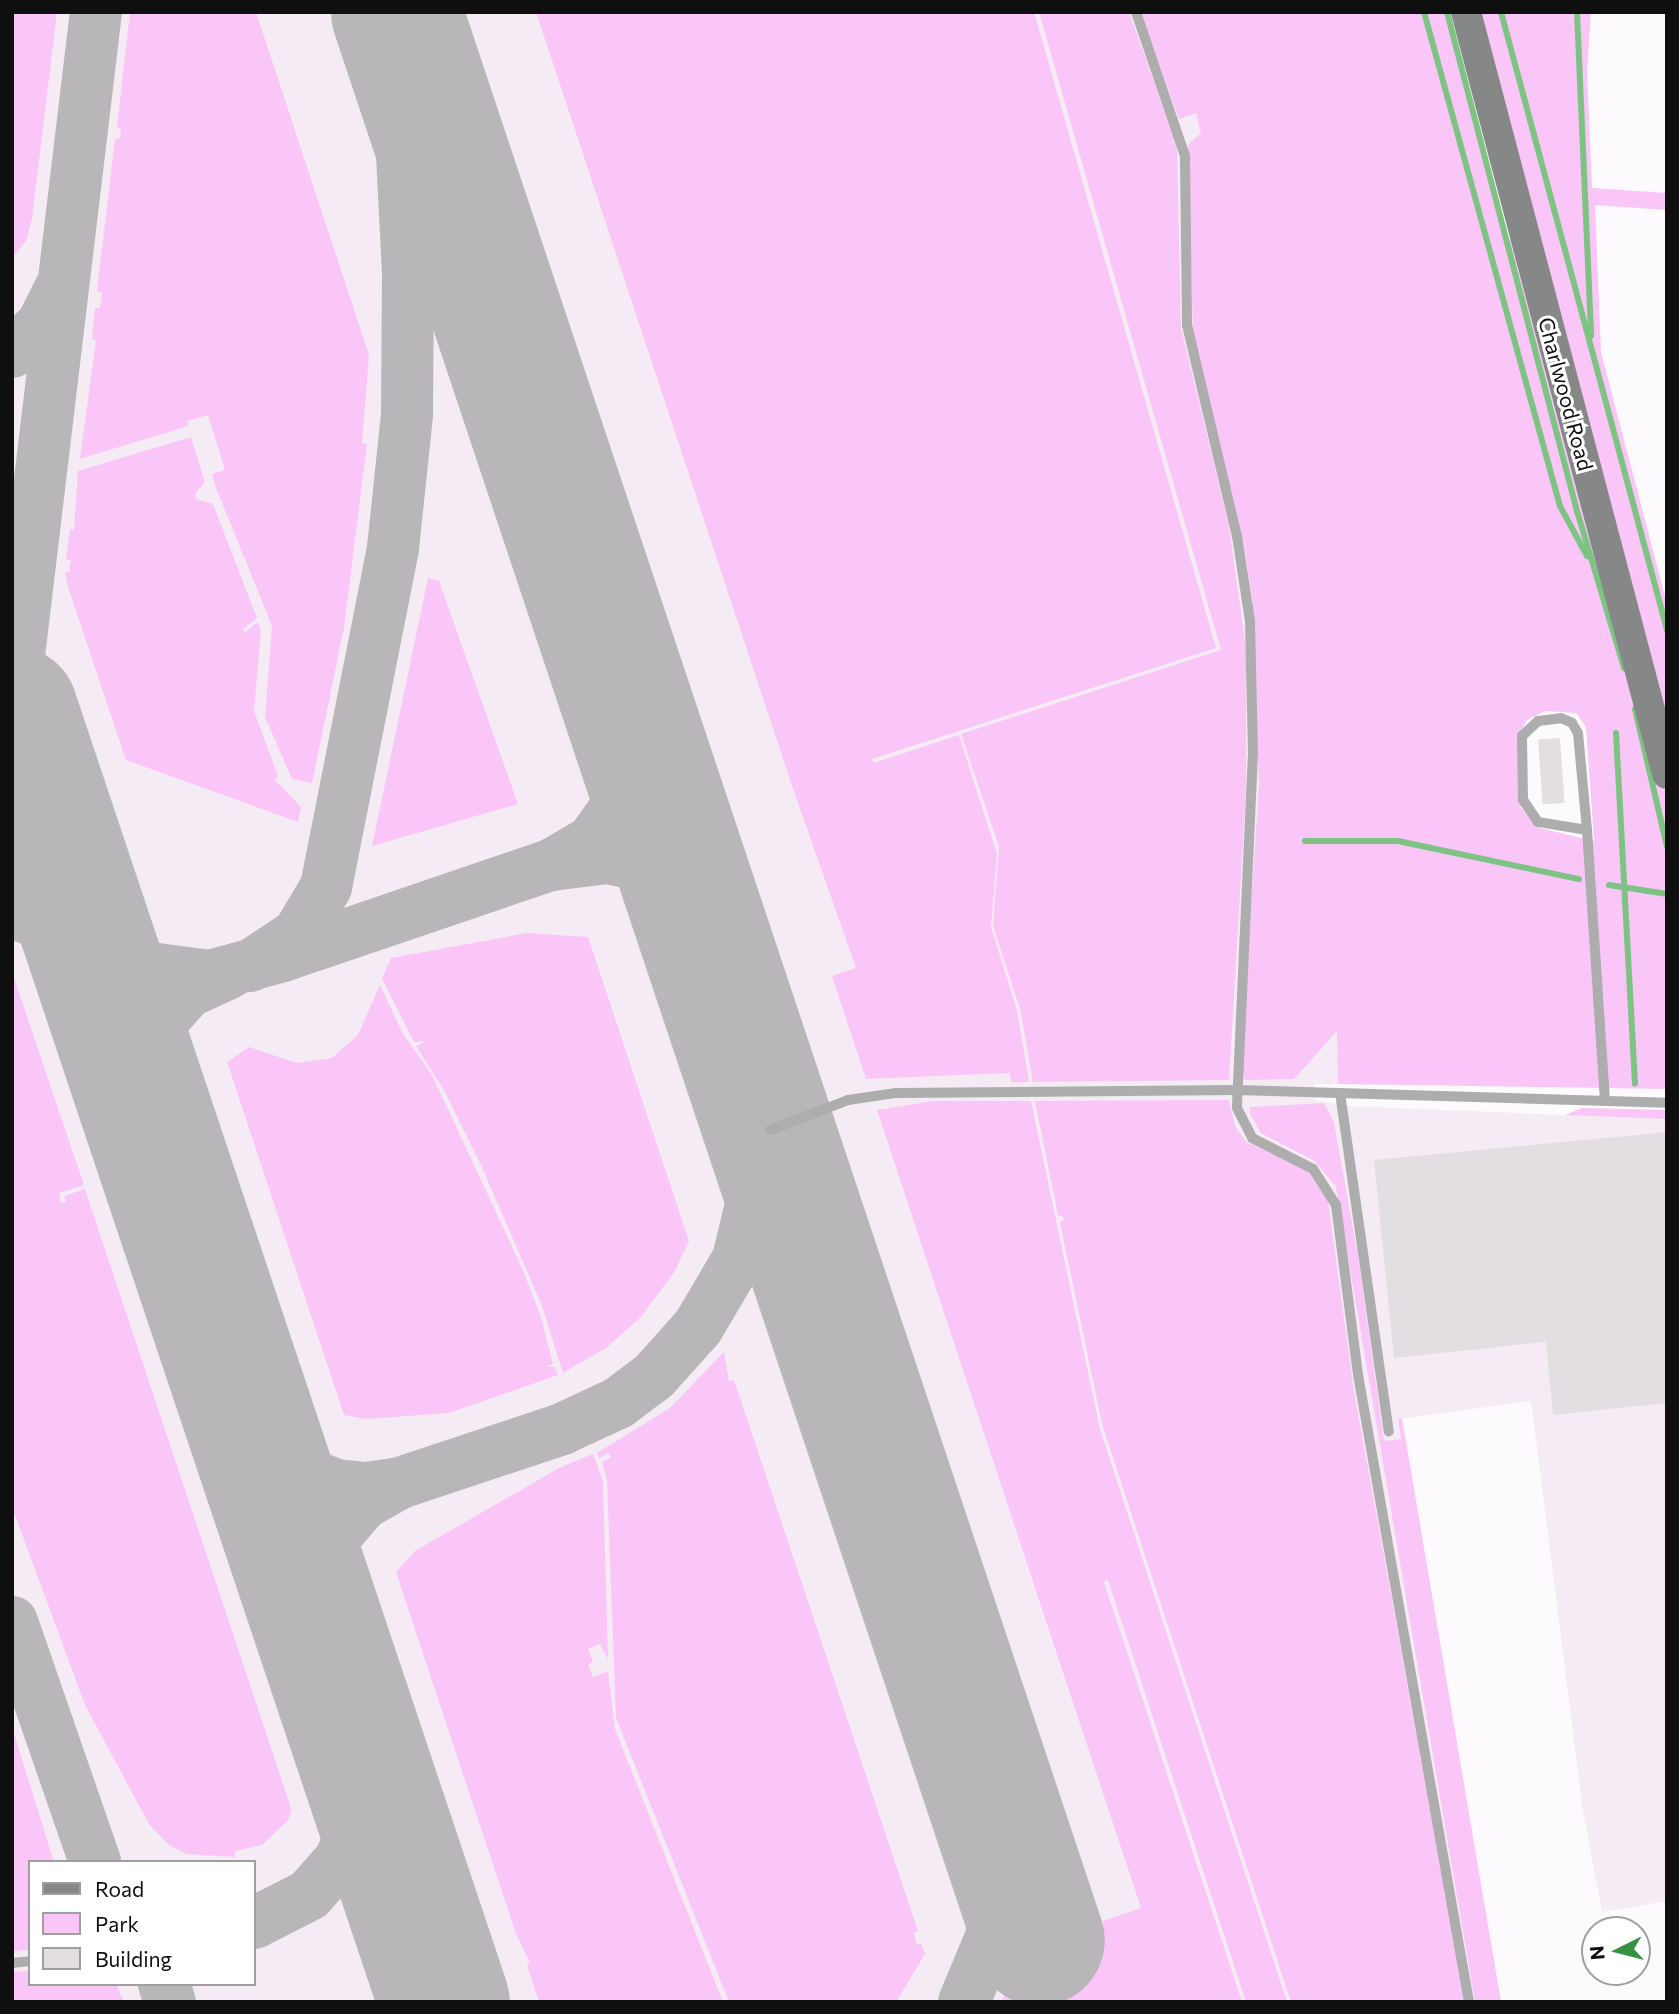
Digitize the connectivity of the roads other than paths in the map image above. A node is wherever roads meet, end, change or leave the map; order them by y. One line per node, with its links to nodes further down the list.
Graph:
1 (1136, 12): 5 (lane)
2 (1466, 12): 3 (street, Charlwood Road)
3 (1667, 775)
4 (1587, 830): 4 (lane); 7 (lane)
5 (1236, 1090): 6 (lane); 9 (lane); 11 (lane)
6 (1340, 1093): 7 (lane); 10 (lane)
7 (1605, 1100): 8 (lane)
8 (1667, 1103)
9 (770, 1130)
10 (1389, 1431)
11 (1469, 2002)

